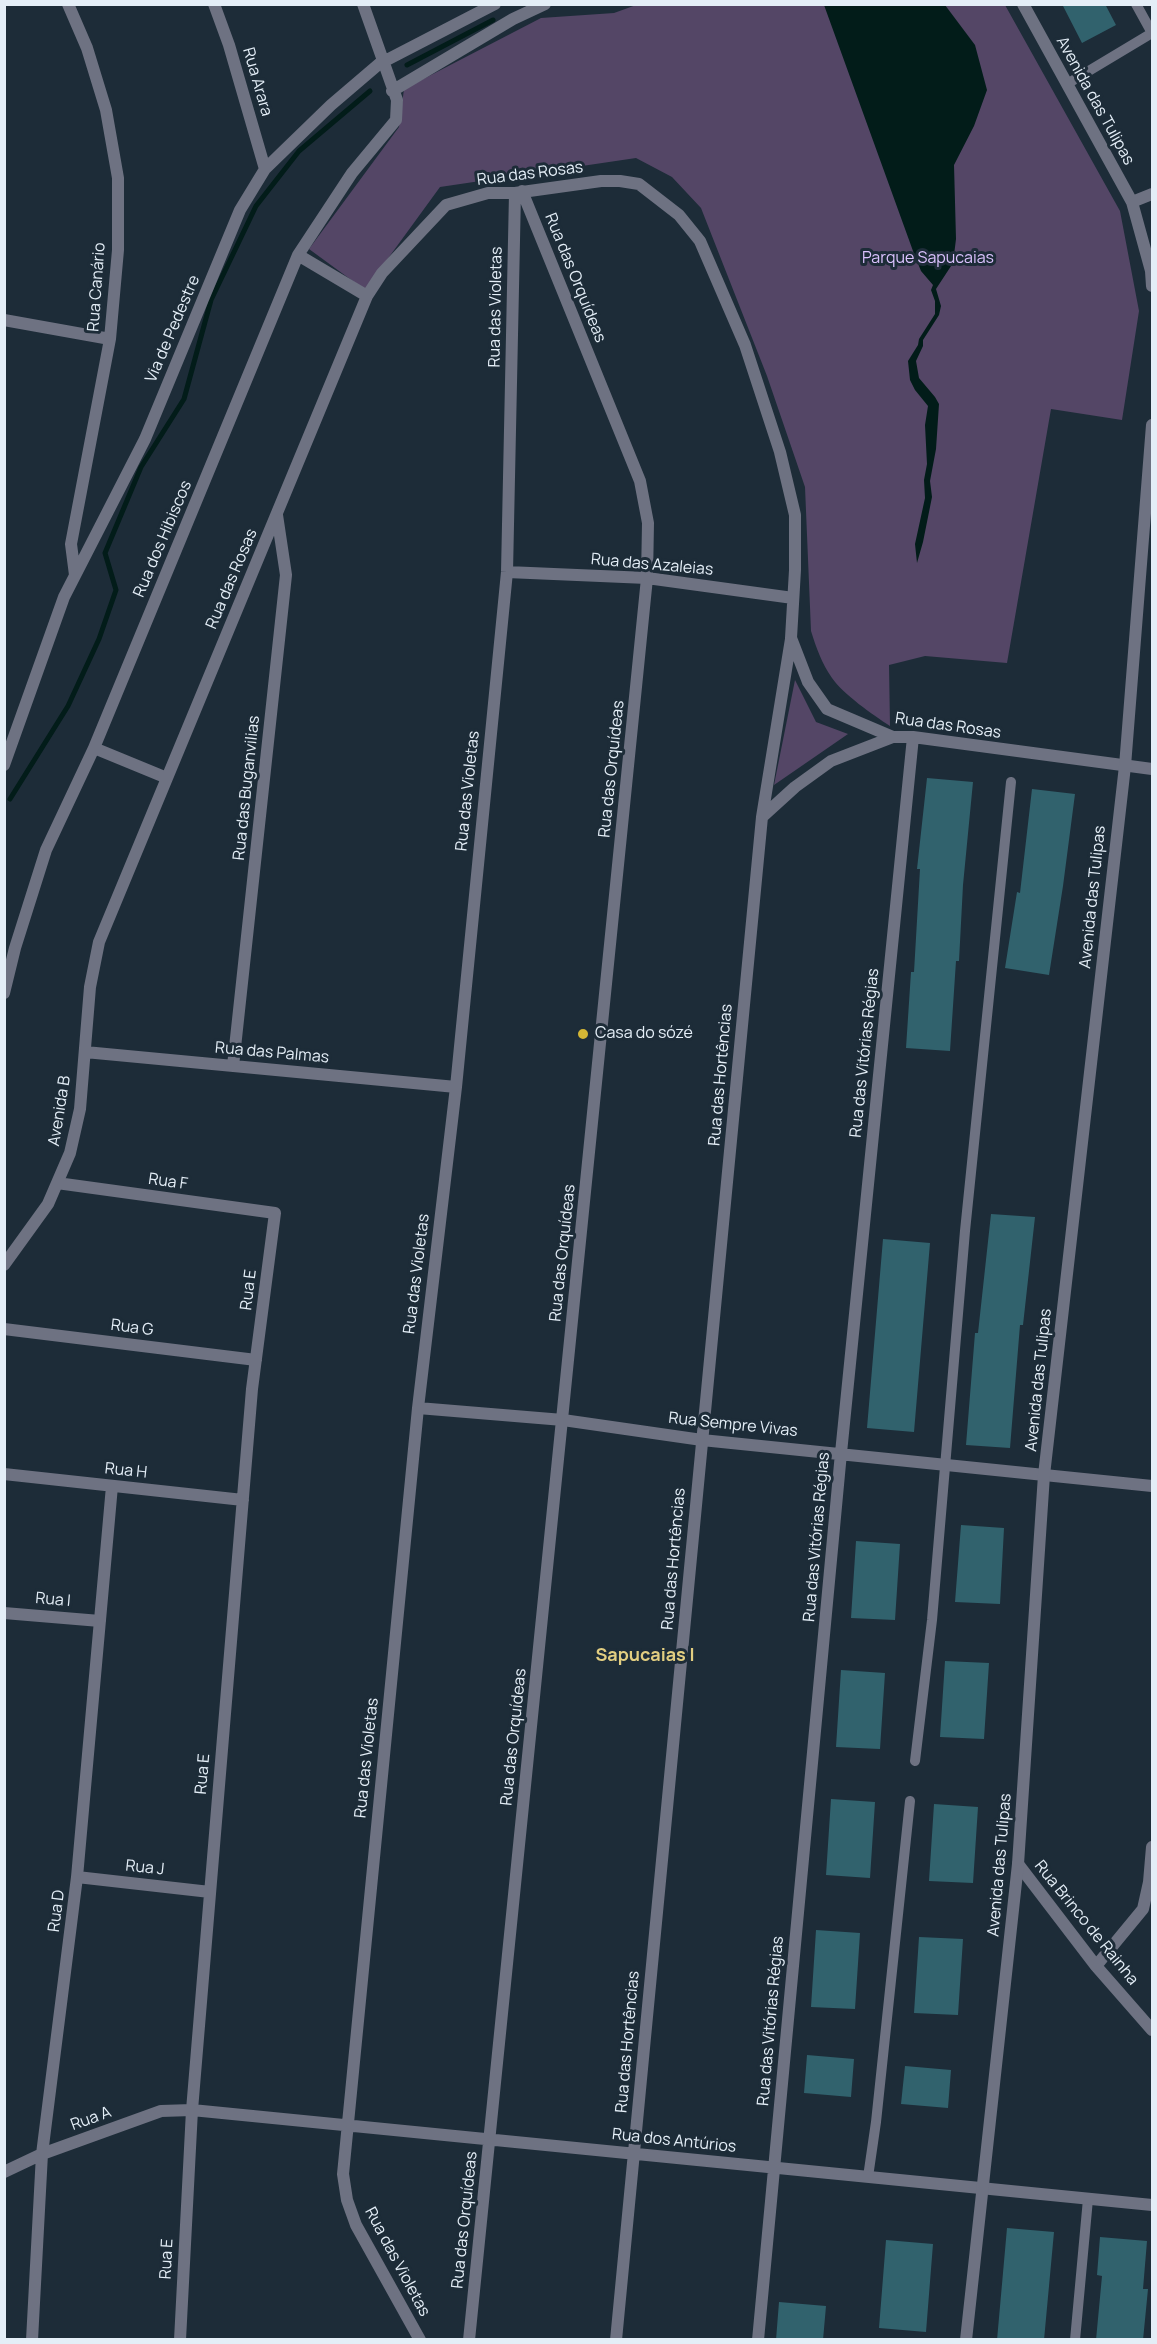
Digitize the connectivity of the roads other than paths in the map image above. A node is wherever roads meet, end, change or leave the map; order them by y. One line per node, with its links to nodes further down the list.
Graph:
1 (68, 4): 19 (street, Rua Canário)
2 (214, 4): 11 (street, Rua Arara)
3 (363, 4): 8 (street)
4 (495, 4): 8 (street, Via de Pedestre)
5 (545, 4): 10 (street)
6 (1023, 4): 9 (street, Avenida das Tulipas)
7 (1139, 6): 9 (lane)
8 (382, 62): 10 (street); 11 (street, Via de Pedestre)
9 (1066, 84): 14 (street, Avenida das Tulipas)
10 (392, 91): 15 (street, Rua dos Hibiscos)
11 (265, 169): 23 (street, Via de Pedestre)
12 (519, 192): 17 (street, Rua das Rosas); 22 (street, Rua das Violetas); 24 (street, Rua das Orquídeas); 25 (street, Rua das Rosas)
13 (1152, 194): 14 (street)
14 (1132, 202): 16 (street, Avenida das Tulipas)
15 (298, 255): 17 (street); 29 (street, Rua dos Hibiscos)
16 (1152, 285)
17 (368, 296): 21 (street, Rua das Rosas)
18 (4, 320): 19 (street)
19 (110, 339): 23 (street, Rua Canário)
20 (1152, 425): 31 (street, Avenida das Tulipas)
21 (277, 513): 33 (street, Rua das Rosas); 38 (street, Rua das Buganvilias)
22 (507, 572): 24 (street, Rua das Azaleias); 39 (street, Rua das Violetas)
23 (75, 575): 30 (street, Via de Pedestre)
24 (647, 578): 25 (street, Rua das Azaleias); 46 (street, Rua das Orquídeas)
25 (793, 598): 26 (street, Rua das Rosas)
26 (791, 638): 27 (street, Rua das Rosas); 35 (street, Rua das Hortências)
27 (893, 737): 28 (street, Rua das Rosas); 35 (street)
28 (913, 737): 31 (street, Rua das Rosas); 48 (street, Rua das Vitórias Régias)
29 (94, 748): 33 (street); 36 (street, Rua dos Hibiscos)
30 (4, 765)
31 (1125, 766): 32 (street, Rua das Rosas); 51 (street, Avenida das Tulipas)
32 (1152, 769)
33 (167, 778): 37 (street, Rua das Rosas)
34 (1011, 782): 49 (lane)
35 (762, 817): 47 (street, Rua das Hortências)
36 (4, 993)
37 (85, 1052): 38 (street, Rua das Palmas); 40 (street, Avenida B)
38 (233, 1065): 39 (street, Rua das Palmas)
39 (456, 1087): 45 (street, Rua das Violetas)
40 (57, 1183): 41 (street, Rua F); 42 (street, Avenida B)
41 (275, 1213): 44 (street, Rua E)
42 (4, 1265)
43 (4, 1329): 44 (street, Rua G)
44 (256, 1360): 54 (street, Rua E)
45 (418, 1408): 46 (street, Rua Sempre Vivas); 67 (street, Rua das Violetas)
46 (562, 1420): 47 (street, Rua Sempre Vivas); 68 (street, Rua das Orquídeas)
47 (702, 1440): 48 (street, Rua Sempre Vivas); 69 (street, Rua das Hortências)
48 (841, 1454): 49 (street, Rua Sempre Vivas); 71 (street, Rua das Vitórias Régias)
49 (944, 1464): 51 (street, Rua Sempre Vivas); 57 (lane)
50 (4, 1474): 52 (street, Rua H)
51 (1044, 1475): 53 (street, Rua Sempre Vivas); 60 (street, Avenida das Tulipas)
52 (112, 1486): 54 (street, Rua H); 56 (street, Rua D)
53 (1152, 1486)
54 (243, 1500): 63 (street, Rua E)
55 (4, 1613): 56 (street, Rua I)
56 (100, 1621): 61 (street, Rua D)
57 (915, 1761)
58 (910, 1801): 73 (lane)
59 (1152, 1847): 62 (street)
60 (1018, 1864): 64 (street, Rua Brinco de Rainha); 74 (street, Avenida das Tulipas)
61 (78, 1877): 63 (street, Rua J); 70 (street, Rua D)
62 (1151, 1883): 64 (street)
63 (210, 1892): 66 (street, Rua E)
64 (1096, 1966): 65 (street, Rua Brinco de Rainha)
65 (1152, 2030)
66 (192, 2110): 67 (street, Rua dos Antúrios); 70 (street, Rua A); 78 (street, Rua E)
67 (347, 2126): 68 (street, Rua dos Antúrios); 79 (street, Rua das Violetas)
68 (490, 2140): 69 (street, Rua dos Antúrios); 80 (street, Rua das Orquídeas)
69 (634, 2153): 71 (street, Rua dos Antúrios); 81 (street, Rua das Hortências)
70 (42, 2154): 72 (street, Rua A); 77 (street, Rua D)
71 (774, 2168): 73 (street, Rua dos Antúrios); 82 (street, Rua das Vitórias Régias)
72 (4, 2172)
73 (868, 2177): 74 (street, Rua dos Antúrios)
74 (982, 2187): 75 (street, Rua dos Antúrios); 83 (street, Avenida das Tulipas)
75 (1088, 2199): 76 (street, Rua dos Antúrios); 84 (lane)
76 (1152, 2205)
77 (32, 2340)
78 (180, 2340)
79 (420, 2340)
80 (469, 2340)
81 (616, 2340)
82 (758, 2340)
83 (966, 2340)
84 (1075, 2340)

